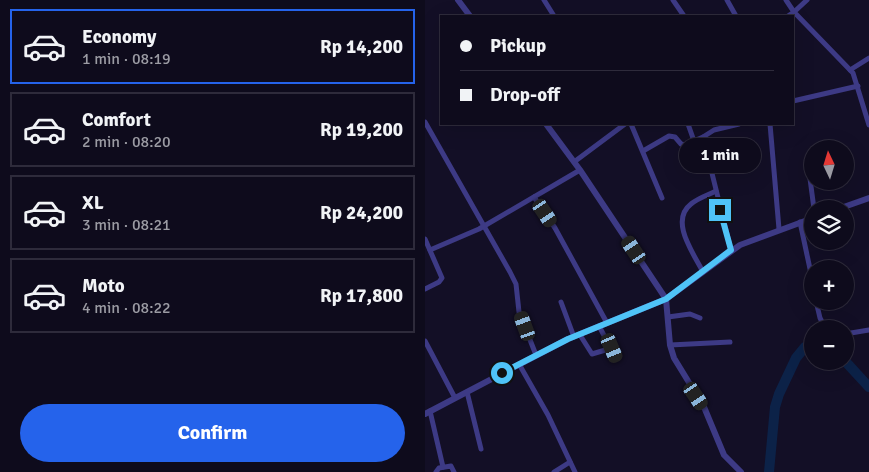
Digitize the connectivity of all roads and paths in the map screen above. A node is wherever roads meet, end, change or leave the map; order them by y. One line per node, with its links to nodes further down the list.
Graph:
1 (458, 0): 8 (street)
2 (544, 0): 9 (street)
3 (673, 0): 10 (street)
4 (727, 0): 11 (street)
5 (786, 0): 7 (street)
6 (807, 0): 7 (street)
7 (794, 12): 12 (street); 14 (street)
8 (468, 15)
9 (553, 15)
10 (683, 15)
11 (735, 15)
12 (789, 15)
13 (869, 58): 14 (street)
14 (850, 70): 15 (street)
15 (858, 86): 16 (street); 23 (street)
16 (794, 101)
17 (425, 122): 39 (street)
18 (547, 125): 30 (street)
19 (631, 125): 28 (street)
20 (689, 125): 26 (street)
21 (725, 125): 25 (street)
22 (770, 125): 40 (street)
23 (869, 125)
24 (615, 126): 30 (street)
25 (703, 136): 26 (street); 29 (street)
26 (694, 141): 28 (street)
27 (752, 149): 29 (street)
28 (643, 151): 34 (street)
29 (708, 161): 32 (street)
30 (574, 162): 31 (street)
31 (580, 170): 33 (street); 47 (street)
32 (716, 192): 43 (street); 45 (street)
33 (534, 197): 39 (street); 51 (street)
34 (662, 198)
35 (869, 198): 36 (street)
36 (854, 203)
37 (804, 221): 38 (street)
38 (800, 222): 40 (street); 44 (street)
39 (485, 226): 42 (street); 60 (street)
40 (779, 229): 43 (street)
41 (425, 239): 42 (street)
42 (430, 250): 46 (street)
43 (731, 250): 45 (street)
44 (808, 260)
45 (703, 272): 47 (street)
46 (425, 289)
47 (666, 299): 49 (street); 51 (street)
48 (561, 302): 55 (street)
49 (668, 317): 50 (street); 58 (street)
50 (700, 318)
51 (607, 323): 52 (street)
52 (599, 326): 55 (street); 59 (street)
53 (869, 330): 54 (street)
54 (854, 332)
55 (577, 336): 59 (street); 60 (street)
56 (425, 341): 64 (street)
57 (730, 342): 58 (street)
58 (670, 345): 73 (street)
59 (612, 348): 61 (street)
60 (536, 355): 62 (street)
61 (616, 358)
62 (519, 364): 63 (street); 67 (street)
63 (467, 392): 64 (street); 66 (street)
64 (455, 398): 65 (street)
65 (428, 412): 68 (street)
66 (481, 449)
67 (570, 462): 71 (street); 72 (street)
68 (443, 467): 69 (street); 70 (street)
69 (436, 472)
70 (454, 472)
71 (554, 472)
72 (575, 472)
73 (741, 472)

